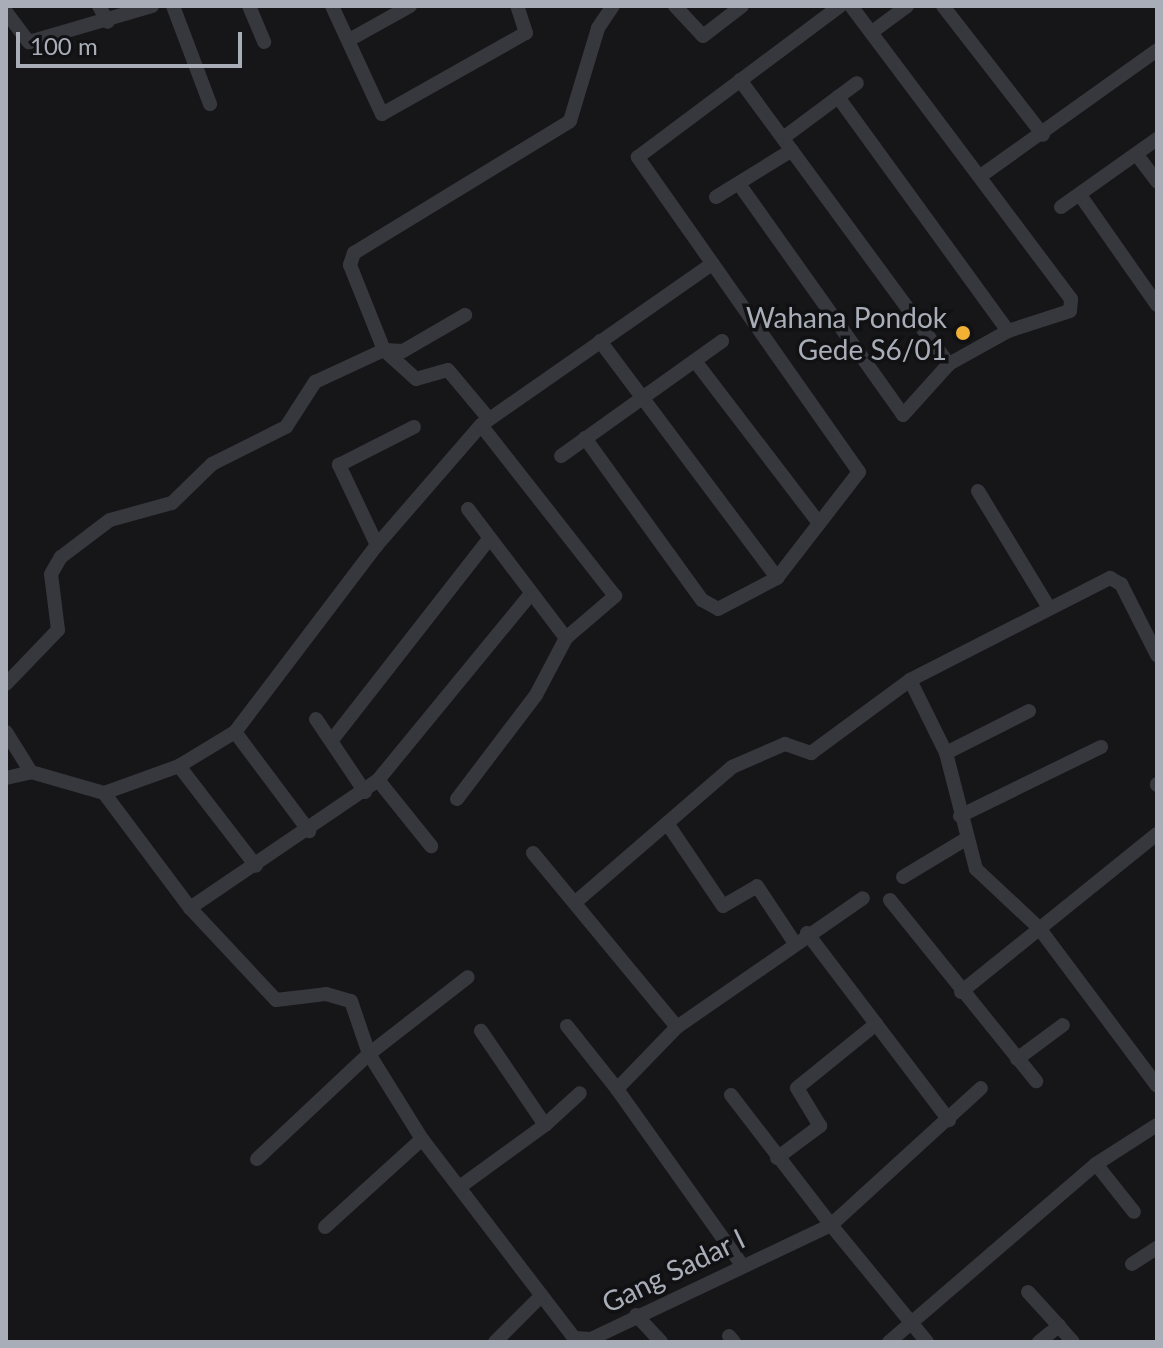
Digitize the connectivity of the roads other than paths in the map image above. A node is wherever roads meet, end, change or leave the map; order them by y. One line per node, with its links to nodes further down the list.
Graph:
1 (99, 6): 16 (street)
2 (152, 6): 16 (street)
3 (173, 6): 24 (street)
4 (249, 6): 19 (street)
5 (332, 6): 18 (street)
6 (410, 6): 18 (street)
7 (517, 6): 18 (street)
8 (675, 6): 9 (street)
9 (742, 6)
10 (840, 6): 21 (street)
11 (851, 6): 17 (street)
12 (907, 6): 17 (street)
13 (943, 6): 25 (street)
14 (606, 8): 41 (street)
15 (6, 12): 16 (street)
16 (108, 22)
17 (872, 32): 29 (street)
18 (349, 40)
19 (264, 42)
20 (1154, 59): 25 (street)
21 (740, 80): 27 (street); 35 (street)
22 (857, 83): 23 (street)
23 (838, 97): 27 (street); 38 (street)
24 (210, 104)
25 (1043, 135): 29 (street)
26 (1157, 139): 28 (street)
27 (787, 144): 31 (street); 43 (street)
28 (1137, 155): 30 (street); 32 (street)
29 (982, 175): 38 (street)
30 (1157, 182)
31 (739, 184): 33 (street); 43 (street)
32 (1080, 195): 34 (street); 36 (street)
33 (716, 197)
34 (1061, 207)
35 (712, 264): 39 (street); 51 (street)
36 (1157, 305)
37 (465, 315): 41 (street)
38 (1008, 331): 43 (street)
39 (600, 341): 44 (street); 45 (street)
40 (722, 341): 42 (street)
41 (384, 350): 45 (street); 60 (street)
42 (695, 361): 44 (street); 51 (street)
43 (949, 364)
44 (643, 399): 47 (street); 54 (street)
45 (485, 422): 53 (street); 57 (street)
46 (414, 427): 53 (street)
47 (585, 438): 48 (street); 54 (street)
48 (561, 456)
49 (978, 491): 56 (street)
50 (468, 509): 52 (street)
51 (819, 523): 54 (street)
52 (488, 540): 55 (street); 65 (street)
53 (377, 545): 64 (street)
54 (777, 578)
55 (530, 595): 57 (street); 71 (street)
56 (1048, 606): 58 (street); 59 (street)
57 (566, 638): 74 (street)
58 (1157, 655)
59 (910, 680): 67 (street); 76 (street)
60 (6, 684)
61 (1029, 711): 67 (street)
62 (316, 719): 65 (street)
63 (6, 732): 69 (street)
64 (235, 732): 68 (street); 77 (street)
65 (332, 740): 72 (street)
66 (1101, 747): 75 (street)
67 (946, 753): 75 (street)
68 (179, 766): 73 (street); 82 (street)
69 (31, 772): 70 (street); 73 (street)
70 (6, 778)
71 (378, 780): 72 (street); 80 (street)
72 (365, 792): 77 (street)
73 (104, 793): 87 (street)
74 (457, 799)
75 (960, 816): 79 (street)
76 (667, 823): 85 (street); 89 (street)
77 (309, 831): 82 (street)
78 (1157, 834): 88 (street)
79 (966, 839): 83 (street); 88 (street)
80 (431, 846)
81 (533, 853): 85 (street)
82 (256, 866): 87 (street)
83 (903, 877)
84 (863, 898): 89 (street)
85 (578, 900): 95 (street)
86 (890, 900): 91 (street)
87 (190, 908): 97 (street, Gang Sadar I)
88 (1039, 928): 91 (street); 100 (street)
89 (801, 938): 92 (street); 95 (street)
90 (468, 977): 97 (street)
91 (961, 992): 98 (street)
92 (876, 1024): 105 (street); 109 (street)
93 (1063, 1025): 98 (street)
94 (567, 1026): 102 (street)
95 (677, 1027): 102 (street)
96 (481, 1031): 106 (street)
97 (369, 1054): 108 (street, Gang Sadar I); 110 (street)
98 (1017, 1059): 99 (street)
99 (1036, 1081)
100 (1157, 1086)
101 (981, 1088): 105 (street, Gang Sadar I)
102 (617, 1089): 118 (street)
103 (580, 1093): 106 (street)
104 (731, 1095): 109 (street)
105 (949, 1120): 114 (street, Gang Sadar I)
106 (545, 1125): 112 (street)
107 (1157, 1125): 111 (street)
108 (422, 1139): 112 (street, Gang Sadar I); 115 (street)
109 (777, 1158): 114 (street)
110 (257, 1159)
111 (1096, 1164): 113 (street); 122 (street)
112 (461, 1186): 120 (street, Gang Sadar I)
113 (1134, 1212)
114 (831, 1225): 118 (street, Gang Sadar I); 122 (street)
115 (325, 1227)
116 (1157, 1248): 117 (street)
117 (1132, 1264)
118 (742, 1265): 121 (street, Gang Sadar I)
119 (1028, 1292): 123 (street)
120 (542, 1295): 121 (street, Gang Sadar I); 124 (street)
121 (636, 1315): 125 (street)
122 (911, 1323): 126 (street); 127 (street)
123 (1059, 1326): 128 (street); 129 (street)
124 (495, 1342)
125 (661, 1342)
126 (889, 1342)
127 (927, 1342)
128 (1039, 1342)
129 (1073, 1342)

